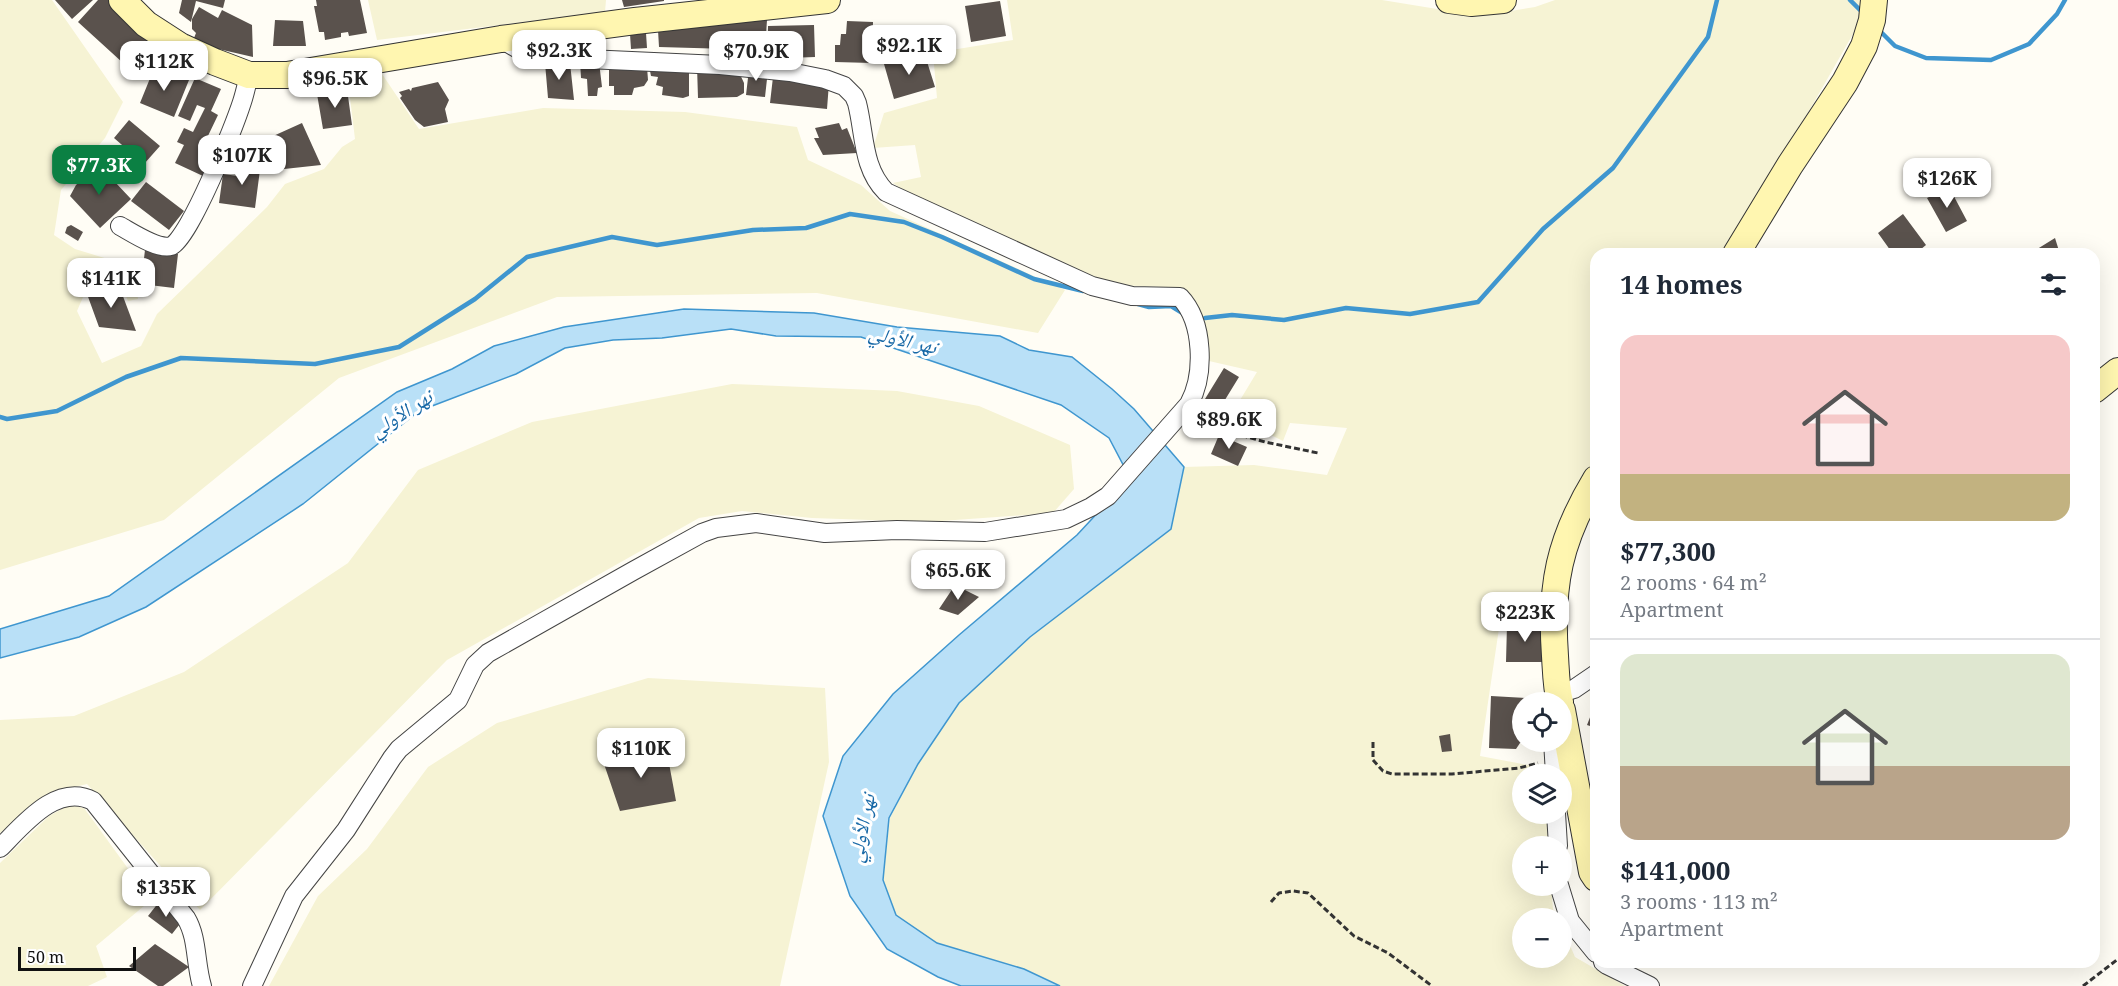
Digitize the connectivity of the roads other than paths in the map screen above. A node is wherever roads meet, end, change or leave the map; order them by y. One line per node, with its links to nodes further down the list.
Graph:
1 (122, 0): 7 (main road)
2 (827, 0): 6 (main road)
3 (1449, 0): 4 (main road)
4 (1503, 0)
5 (1874, 0): 9 (main road)
6 (501, 39): 7 (main road); 23 (street)
7 (249, 75): 8 (street)
8 (120, 226)
9 (1740, 248)
10 (2118, 371): 11 (main road)
11 (2100, 385)
12 (1590, 489): 14 (main road)
13 (1590, 678): 15 (street)
14 (1557, 692)
15 (1570, 692)
16 (1568, 752): 18 (main road)
17 (0, 848): 22 (street)
18 (1590, 862)
19 (1562, 896): 20 (street)
20 (1590, 946)
21 (1612, 968): 24 (street)
22 (202, 986)
23 (252, 986)
24 (1650, 986)

